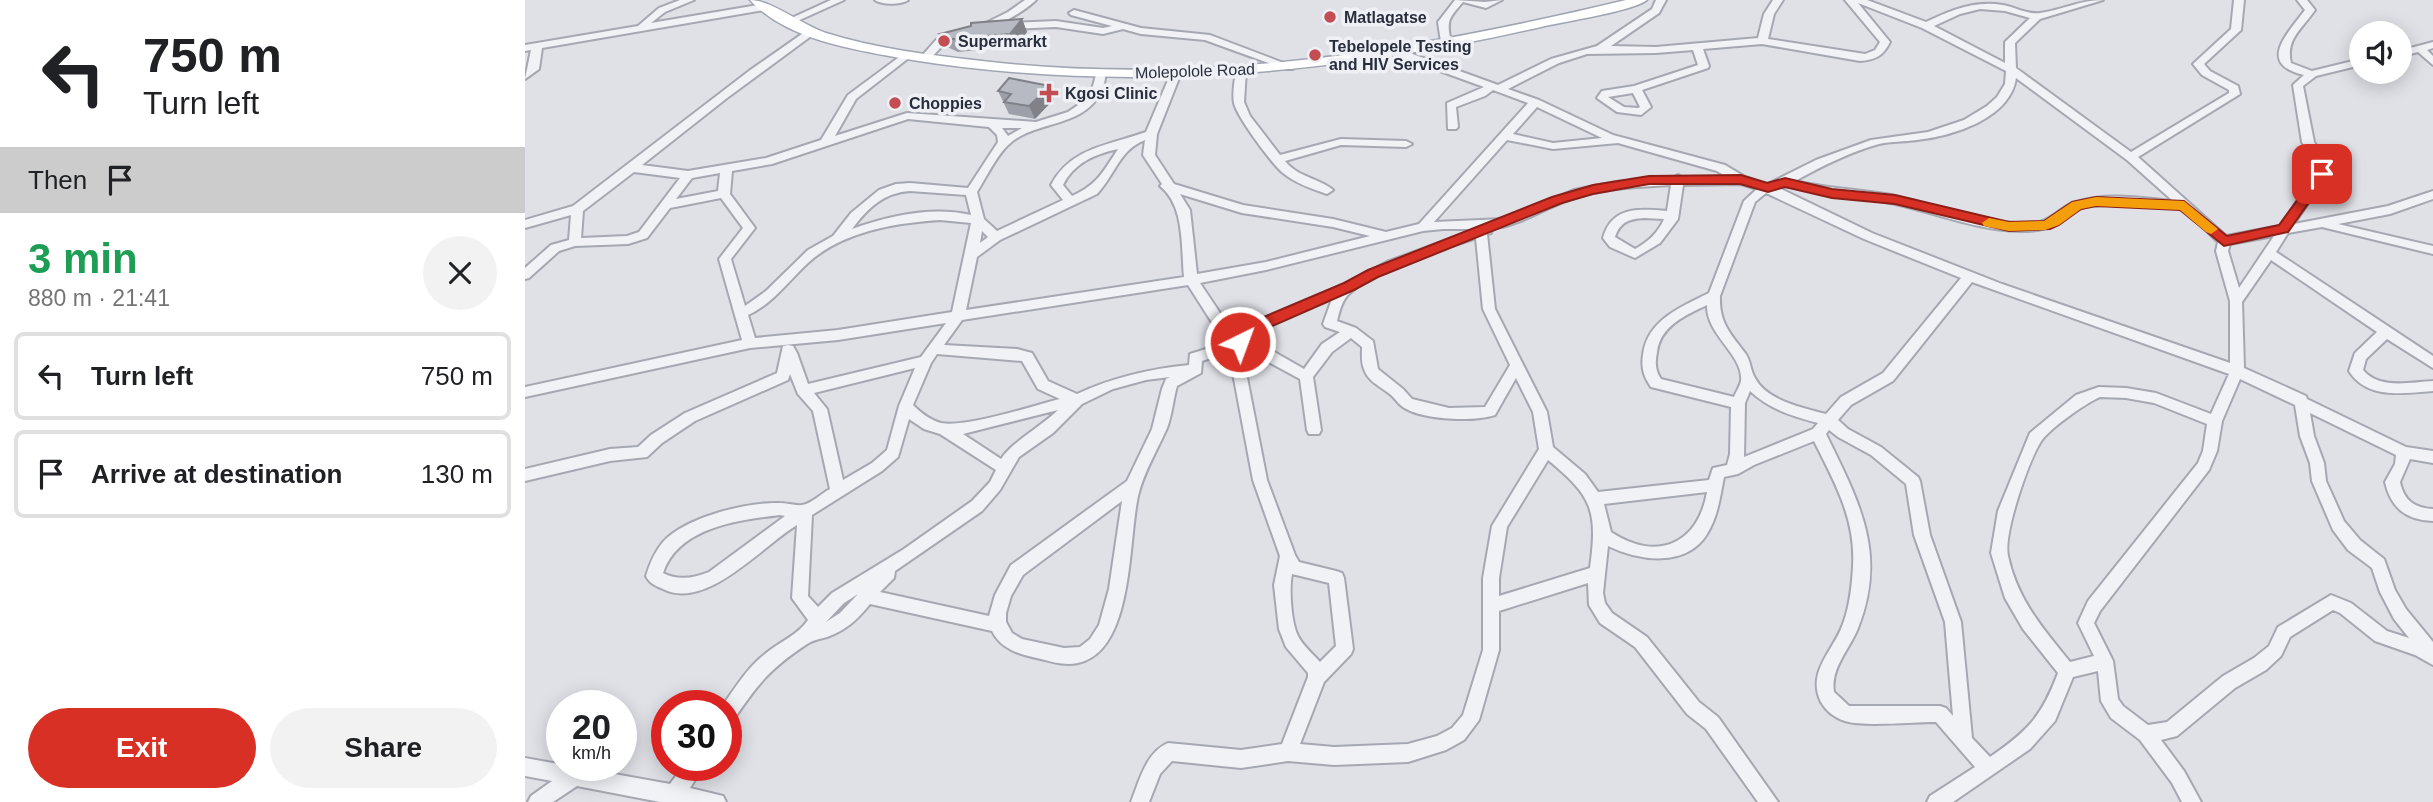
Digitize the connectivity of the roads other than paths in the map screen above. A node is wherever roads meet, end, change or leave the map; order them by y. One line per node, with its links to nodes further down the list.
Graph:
1 (689, 0): 21 (street)
2 (839, 0): 20 (street)
3 (880, 0): 4 (street)
4 (904, 0)
5 (1031, 0): 24 (street)
6 (1460, 0): 27 (street)
7 (1466, 0): 8 (street)
8 (1496, 0)
9 (1641, 0): 27 (main road, Molepolole Road)
10 (1661, 0): 32 (street)
11 (1778, 0): 26 (street)
12 (1850, 0): 26 (street)
13 (1858, 0): 23 (street)
14 (2098, 0): 18 (street)
15 (2239, 0): 60 (street)
16 (2306, 2): 45 (street)
17 (760, 3): 20 (main road, Molepolole Road); 21 (street)
18 (2044, 11): 23 (street); 42 (street)
19 (1074, 13): 22 (street)
20 (790, 21): 25 (main road, Molepolole Road)
21 (642, 26): 29 (street)
22 (1123, 26): 24 (street); 40 (street)
23 (1926, 26): 42 (street)
24 (978, 29): 37 (street)
25 (813, 31): 36 (main road, Molepolole Road); 62 (street)
26 (1762, 41): 30 (street)
27 (1446, 42): 35 (main road, Molepolole Road)
28 (2433, 45): 33 (street)
29 (537, 46): 31 (street); 46 (street)
30 (1697, 47): 32 (street); 48 (street)
31 (525, 48)
32 (1600, 49): 47 (street)
33 (2421, 49): 34 (street); 38 (street)
34 (2412, 51)
35 (1400, 53): 40 (main road, Molepolole Road); 47 (street)
36 (907, 55): 37 (main road, Molepolole Road); 55 (street)
37 (925, 58): 43 (main road, Molepolole Road)
38 (2433, 62)
39 (2349, 65): 45 (street)
40 (1289, 67): 41 (main road, Molepolole Road)
41 (1241, 70): 44 (main road, Molepolole Road); 61 (street)
42 (2012, 70): 60 (street); 67 (street)
43 (1101, 73): 44 (main road, Molepolole Road); 51 (street)
44 (1175, 73): 53 (street)
45 (2312, 74): 84 (street)
46 (525, 76)
47 (1497, 87): 49 (street); 52 (street)
48 (1636, 89)
49 (1535, 102): 54 (street); 56 (street)
50 (992, 124): 51 (street); 55 (street); 57 (street)
51 (1039, 125): 57 (street)
52 (1452, 127)
53 (1151, 134): 58 (street); 68 (street)
54 (1507, 136): 56 (street); 83 (street)
55 (827, 140): 63 (street)
56 (1619, 140): 66 (street)
57 (1004, 142): 71 (street)
58 (1127, 143): 74 (street); 74 (street)
59 (1406, 144): 61 (street)
60 (2131, 158): 76 (street)
61 (1276, 160): 70 (street)
62 (634, 168): 64 (street); 77 (street)
63 (726, 168): 64 (street); 72 (street)
64 (688, 175): 75 (street)
65 (1678, 179): 66 (street); 78 (street); 81 (street)
66 (1741, 180): 69 (street)
67 (1785, 182): 69 (street); 76 (street)
68 (1166, 186): 87 (street); 96 (street)
69 (1768, 188): 95 (street); 98 (street)
70 (1327, 190)
71 (971, 192): 79 (street); 86 (street)
72 (724, 194): 75 (street); 100 (street)
73 (2433, 195): 82 (street)
74 (1069, 200): 88 (street)
75 (664, 205): 90 (street)
76 (2184, 206): 89 (street)
77 (577, 209): 80 (street); 90 (street)
78 (1674, 216): 78 (street)
79 (978, 221): 86 (street); 88 (street); 92 (street)
80 (527, 223)
81 (1504, 223): 83 (street); 85 (street)
82 (2323, 223): 84 (street); 91 (street)
83 (1423, 227): 87 (street)
84 (2284, 229): 89 (street); 93 (street)
85 (1481, 232): 97 (street); 109 (street)
86 (838, 236): 100 (street)
87 (1388, 236): 96 (street)
88 (996, 237): 92 (street)
89 (2224, 241): 99 (street)
90 (575, 242): 94 (street)
91 (2432, 247)
92 (972, 254): 101 (street)
93 (2271, 254): 99 (street); 103 (street)
94 (525, 275)
95 (1970, 276): 111 (street); 122 (street)
96 (1191, 280): 101 (street); 104 (street)
97 (1349, 287): 102 (street); 104 (street)
98 (1714, 296): 113 (street); 119 (street)
99 (2236, 301): 111 (street)
100 (742, 313): 105 (street)
101 (958, 316): 106 (street); 107 (street)
102 (1351, 331): 109 (street); 112 (street)
103 (2385, 333): 108 (street); 114 (street)
104 (1232, 342): 110 (street); 112 (street); 139 (street)
105 (750, 344): 106 (street); 116 (street)
106 (787, 347): 115 (street); 130 (street)
107 (928, 355): 115 (street); 117 (street); 120 (street)
108 (2433, 363)
109 (1517, 365): 125 (street)
110 (1196, 369): 117 (street); 131 (street)
111 (2237, 372): 118 (street); 121 (street)
112 (1306, 376): 124 (street)
113 (1748, 380): 119 (street); 122 (street)
114 (2433, 386)
115 (803, 390): 133 (street)
116 (525, 392)
117 (1077, 400): 123 (street); 128 (street)
118 (2301, 400): 126 (street); 146 (street)
119 (1738, 403): 129 (street)
120 (906, 406): 123 (street); 133 (street)
121 (2215, 421): 147 (street); 148 (street)
122 (1823, 427): 129 (street); 152 (street); 152 (street)
123 (945, 430): 128 (street)
124 (1314, 430)
125 (1546, 450): 134 (street); 142 (street)
126 (2405, 452): 127 (street); 136 (street)
127 (2433, 457)
128 (1004, 467): 138 (street)
129 (1733, 470): 132 (street)
130 (525, 475)
131 (1133, 485): 144 (street); 144 (street)
132 (1715, 485): 134 (street); 137 (street)
133 (838, 491): 135 (street)
134 (1594, 499): 137 (street)
135 (805, 512): 135 (street); 143 (street)
136 (2433, 515)
137 (1602, 516): 140 (street)
138 (910, 554): 141 (street); 143 (street)
139 (1288, 556): 149 (street); 149 (street)
140 (1597, 573): 142 (street); 164 (street)
141 (869, 597): 144 (street); 145 (street)
142 (1492, 607): 153 (street)
143 (818, 619): 145 (street)
144 (998, 625)
145 (809, 634): 150 (street)
146 (2433, 655): 151 (street)
147 (2105, 661): 148 (street); 151 (street)
148 (2067, 671): 155 (street)
149 (1317, 677): 153 (street)
150 (742, 693)
151 (2146, 734): 166 (street)
152 (1964, 742): 155 (street)
153 (1288, 752): 163 (street)
154 (525, 767): 156 (street)
155 (1987, 769): 165 (street)
156 (546, 771)
157 (568, 781): 161 (street)
158 (594, 781): 160 (street)
159 (684, 781): 160 (street)
160 (673, 797): 162 (street)
161 (537, 802)
162 (717, 802)
163 (1140, 802)
164 (1769, 802)
165 (1936, 802)
166 (2192, 802)

